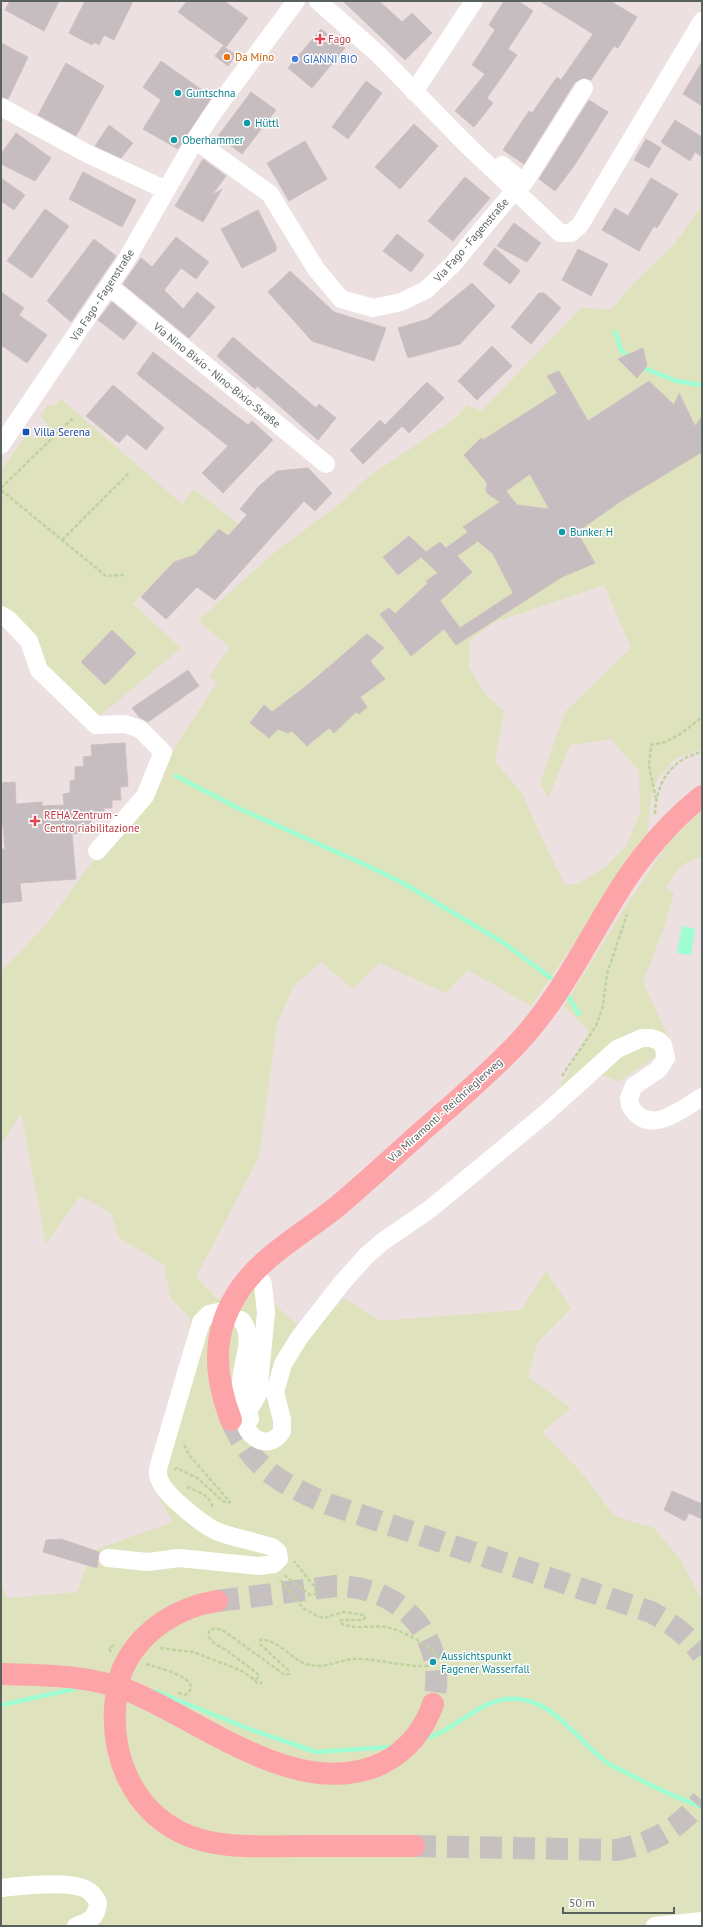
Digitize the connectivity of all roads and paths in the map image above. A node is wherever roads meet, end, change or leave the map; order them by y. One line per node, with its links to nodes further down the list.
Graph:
1 (296, 1): 8 (street, Via Fago - Fagenstraße)
2 (318, 1): 6 (street)
3 (474, 1): 6 (street)
4 (702, 21): 11 (street)
5 (584, 88): 9 (street)
6 (414, 92): 9 (street)
7 (1, 108): 10 (street)
8 (195, 140): 10 (street, Via Fago - Fagenstraße); 11 (street, Via Fago - Fagenstraße)
9 (467, 145): 11 (street)
10 (166, 190): 12 (street, Via Fago - Fagenstraße)
11 (514, 191)
12 (109, 286): 14 (street, Via Fago - Fagenstraße); 15 (street, Via Nino Bixio - Nino-Bixio-Straße)
13 (73, 418): 17 (path)
14 (1, 445)
15 (326, 464)
16 (128, 473): 18 (path)
17 (1, 489): 18 (path)
18 (62, 540): 19 (path)
19 (124, 575)
20 (1, 615): 24 (street)
21 (702, 717): 22 (path)
22 (702, 752)
23 (702, 796): 28 (main road, Via Miramonti - Reichrieglerweg)
24 (97, 851)
25 (621, 936): 26 (path)
26 (557, 1082)
27 (702, 1097): 31 (street)
28 (255, 1273): 31 (street); 32 (main road, Via Miramonti - Reichrieglerweg)
29 (218, 1312): 37 (street)
30 (241, 1320): 31 (street)
31 (258, 1394)
32 (231, 1420)
33 (182, 1435): 34 (path)
34 (171, 1472)
35 (180, 1487): 36 (path)
36 (209, 1510)
37 (108, 1558)
38 (293, 1560): 39 (path)
39 (283, 1574)
40 (277, 1575): 47 (path)
41 (217, 1601): 51 (main road)
42 (119, 1644): 44 (path)
43 (153, 1647): 47 (path)
44 (112, 1653)
45 (144, 1664): 49 (path)
46 (1, 1674): 50 (main road)
47 (255, 1680): 48 (path)
48 (262, 1683)
49 (185, 1695)
50 (433, 1704)
51 (414, 1846)
52 (1, 1888): 54 (street)
53 (702, 1921): 55 (street)
54 (76, 1926)
55 (655, 1926)

